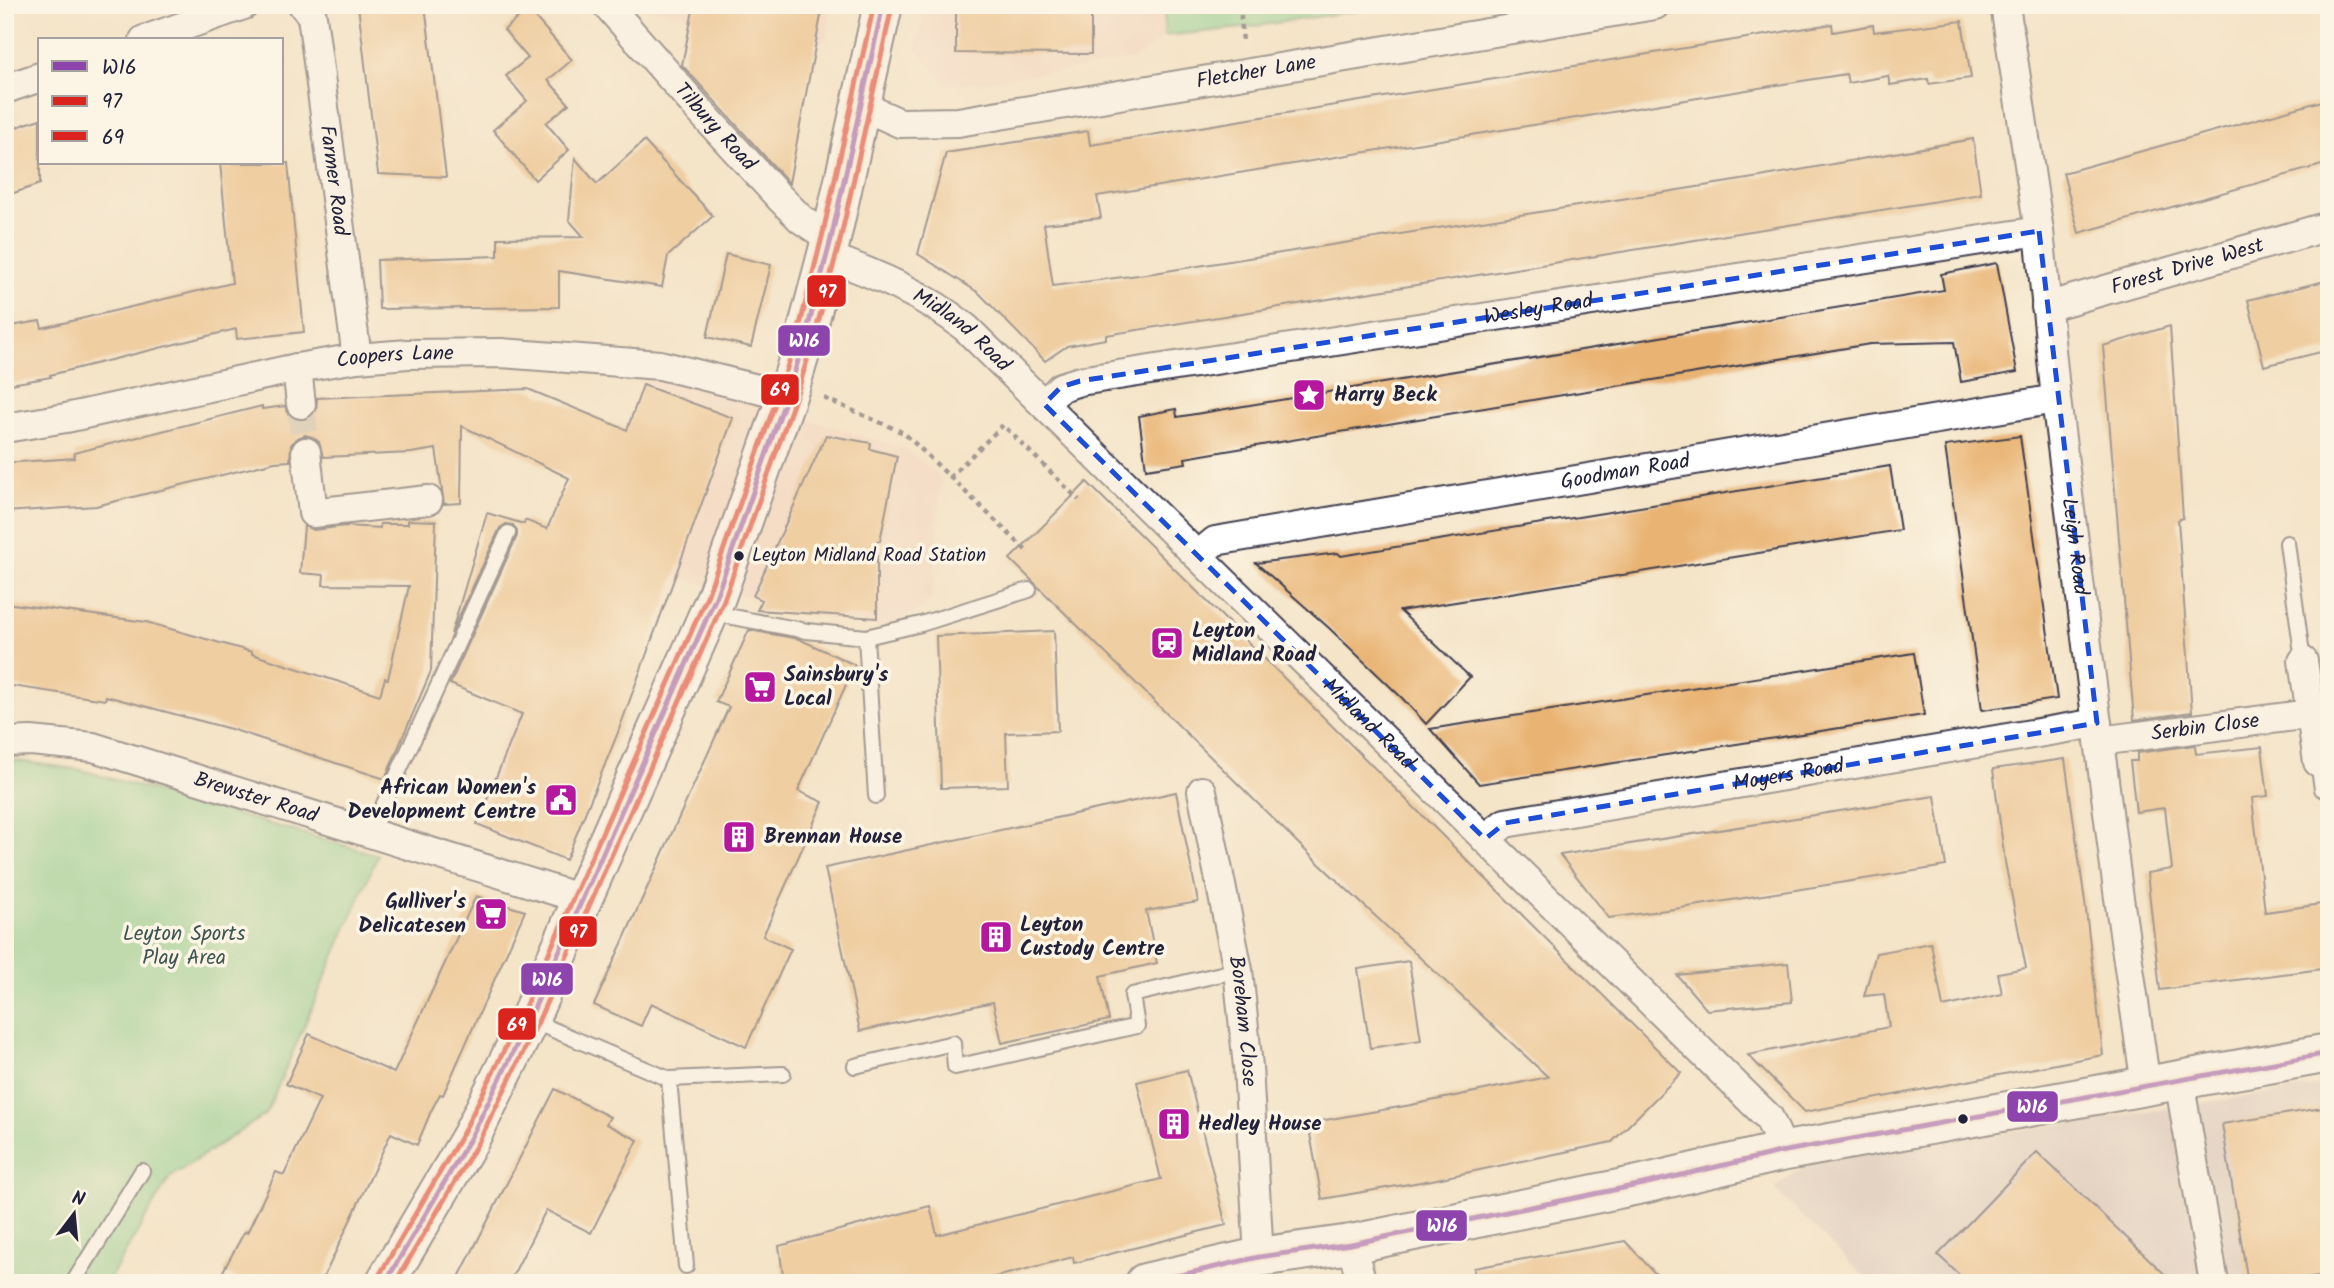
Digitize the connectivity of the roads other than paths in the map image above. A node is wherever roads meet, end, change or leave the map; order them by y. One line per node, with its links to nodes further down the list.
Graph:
1 (244, 5): 7 (street)
2 (303, 5): 15 (street, Farmer Road)
3 (607, 5): 13 (street, Tilbury Road)
4 (883, 5): 10 (main road)
5 (1655, 5): 10 (street, Fletcher Lane)
6 (2005, 5): 12 (street, Leigh Road)
7 (150, 38)
8 (38, 78): 9 (street)
9 (5, 89)
10 (862, 106): 13 (main road)
11 (2329, 226): 14 (street, Forest Drive West)
12 (2039, 231): 14 (street, Leigh Road); 20 (street, Wesley Road)
13 (829, 247): 17 (main road); 20 (street, Midland Road)
14 (2046, 307): 18 (street, Leigh Road)
15 (357, 358): 16 (street, Coopers Lane); 17 (street, Coopers Lane)
16 (297, 368): 19 (street); 21 (street, Coopers Lane)
17 (786, 396): 28 (main road)
18 (2056, 399): 26 (street, Goodman Road); 32 (street, Leigh Road)
19 (301, 404)
20 (1044, 404): 26 (street, Midland Road)
21 (5, 428)
22 (306, 452): 23 (street)
23 (428, 500)
24 (508, 533): 37 (lane)
25 (2287, 543): 30 (lane)
26 (1198, 555): 38 (street, Midland Road)
27 (1029, 590): 29 (lane)
28 (709, 612): 29 (lane); 39 (main road)
29 (866, 637): 36 (lane)
30 (2303, 661): 31 (street)
31 (2310, 714): 32 (street, Serbin Close); 34 (street)
32 (2098, 732): 38 (street, Moyers Road); 46 (street, Leigh Road)
33 (5, 742): 37 (street, Brewster Road)
34 (2320, 776)
35 (1202, 791): 40 (street, Boreham Close)
36 (876, 796)
37 (371, 832): 39 (street, Brewster Road)
38 (1486, 839): 47 (street, Midland Road)
39 (582, 899): 41 (main road)
40 (1238, 970): 43 (lane); 50 (street, Boreham Close)
41 (529, 1020): 45 (lane); 53 (main road)
42 (2329, 1053): 46 (main road)
43 (855, 1066)
44 (783, 1074): 45 (lane)
45 (669, 1079): 51 (lane)
46 (2162, 1083): 47 (main road); 56 (street, Leigh Road)
47 (1780, 1152): 49 (main road)
48 (142, 1171): 52 (lane)
49 (1352, 1244): 50 (main road); 55 (street)
50 (1259, 1257): 54 (main road)
51 (687, 1266)
52 (73, 1283)
53 (385, 1283)
54 (1145, 1283)
55 (1362, 1283)
56 (2214, 1283)

